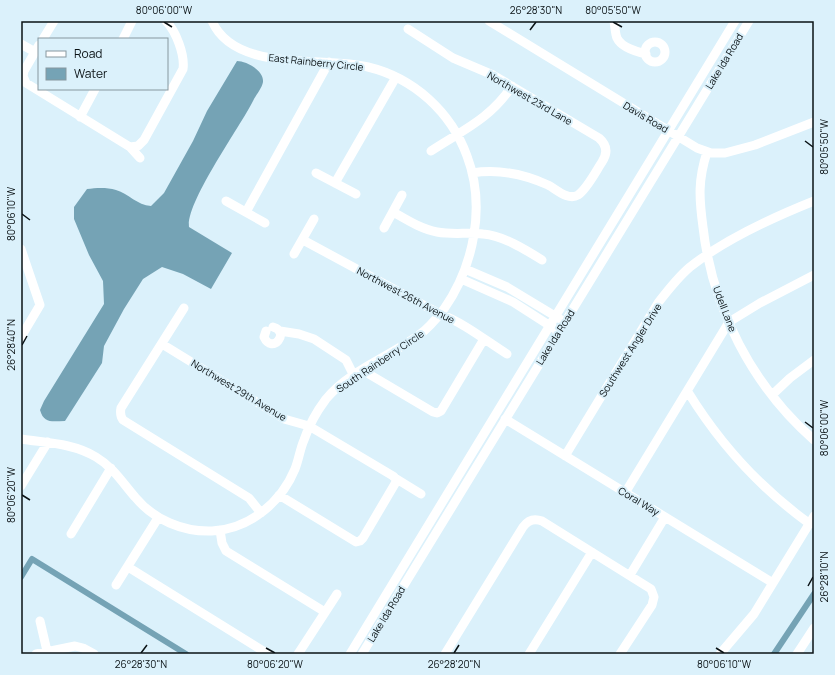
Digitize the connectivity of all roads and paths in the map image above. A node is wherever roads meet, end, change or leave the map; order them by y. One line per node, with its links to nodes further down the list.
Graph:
1 (54, 21): 10 (street)
2 (132, 21): 11 (street)
3 (166, 21): 24 (street)
4 (212, 21): 15 (street, East Rainberry Circle)
5 (489, 21): 21 (street, Davis Road)
6 (614, 21): 14 (street)
7 (735, 21): 21 (street, Lake Ida Road)
8 (748, 21): 23 (street, Lake Ida Road)
9 (408, 30): 17 (street, Northwest 23rd Lane)
10 (44, 38)
11 (123, 38)
12 (21, 44): 13 (street)
13 (37, 49): 19 (street)
14 (646, 54)
15 (329, 62): 16 (street, East Rainberry Circle); 35 (street)
16 (396, 77): 22 (street, East Rainberry Circle); 30 (street)
17 (512, 86): 22 (street); 29 (street, Northwest 23rd Lane)
18 (94, 90): 19 (street)
19 (80, 117): 24 (street)
20 (814, 122): 26 (street, Davis Road)
21 (669, 131): 23 (street, Davis Road); 51 (street, Lake Ida Road)
22 (457, 134): 25 (street); 29 (street, South Rainberry Circle)
23 (678, 136): 26 (street, Davis Road); 52 (street, Lake Ida Road)
24 (130, 147): 27 (street)
25 (432, 151)
26 (707, 152): 44 (street, Udell Lane)
27 (140, 158)
28 (316, 173): 30 (street)
29 (472, 173): 40 (street, South Rainberry Circle)
30 (336, 183): 31 (street)
31 (356, 194)
32 (402, 195): 36 (street)
33 (226, 201): 35 (street)
34 (814, 201): 44 (street, Southwest Angler Drive)
35 (246, 212): 38 (street)
36 (393, 212): 39 (street); 40 (street)
37 (314, 219): 41 (street)
38 (265, 223)
39 (384, 228)
40 (474, 233): 45 (street); 46 (street, South Rainberry Circle)
41 (303, 240): 43 (street); 50 (street, Northwest 26th Avenue)
42 (21, 249): 57 (street)
43 (294, 254)
44 (707, 255): 53 (street, Udell Lane); 71 (street, Southwest Angler Drive)
45 (542, 260)
46 (465, 269): 48 (street, South Rainberry Circle); 51 (street)
47 (814, 275): 53 (street)
48 (461, 279): 50 (street, South Rainberry Circle); 54 (street)
49 (184, 308): 59 (street)
50 (440, 314): 58 (street, Northwest 26th Avenue); 62 (street, South Rainberry Circle)
51 (556, 316): 52 (street); 54 (street, Lake Ida Road)
52 (565, 322): 56 (street, Lake Ida Road)
53 (729, 322): 64 (street); 65 (street, Udell Lane)
54 (550, 326): 56 (street); 98 (street, Lake Ida Road)
55 (273, 330): 63 (street)
56 (559, 331): 66 (street, Lake Ida Road)
57 (21, 337)
58 (484, 339): 60 (street, Northwest 26th Avenue); 62 (street)
59 (162, 344): 67 (street, Northwest 29th Avenue); 78 (street)
60 (507, 354)
61 (814, 360): 65 (street)
62 (362, 370): 63 (street, South Rainberry Circle)
63 (354, 376): 67 (street, South Rainberry Circle)
64 (688, 392): 75 (street); 81 (street)
65 (772, 395): 69 (street, Udell Lane)
66 (505, 419): 71 (street, Coral Way); 99 (street, Lake Ida Road)
67 (309, 426): 73 (street, Northwest 29th Avenue); 77 (street, South Rainberry Circle)
68 (21, 439): 70 (street, South Rainberry Circle)
69 (814, 440)
70 (48, 442): 72 (street, South Rainberry Circle); 74 (street)
71 (565, 456): 75 (street, Coral Way)
72 (111, 468): 80 (street, South Rainberry Circle); 83 (street)
73 (395, 478): 76 (street, Northwest 29th Avenue); 77 (street)
74 (21, 486)
75 (625, 493): 79 (street, Coral Way)
76 (421, 494)
77 (279, 495): 78 (street, South Rainberry Circle)
78 (261, 513): 82 (street, South Rainberry Circle)
79 (665, 517): 86 (street); 87 (street, Coral Way)
80 (158, 518): 82 (street, South Rainberry Circle); 85 (street)
81 (812, 520): 87 (street)
82 (220, 530): 90 (street)
83 (71, 534)
84 (592, 552): 86 (street); 100 (street); 101 (street)
85 (128, 567): 88 (street); 96 (street)
86 (630, 575): 102 (street)
87 (773, 583): 103 (street)
88 (116, 585)
89 (338, 594): 90 (street)
90 (325, 612): 97 (street)
91 (40, 621): 93 (street)
92 (814, 628): 104 (street)
93 (47, 651): 94 (street); 95 (street)
94 (36, 654)
95 (94, 654)
96 (268, 654)
97 (298, 654)
98 (350, 654)
99 (362, 654)
100 (445, 654)
101 (529, 654)
102 (620, 654)
103 (720, 654)
104 (797, 654)

